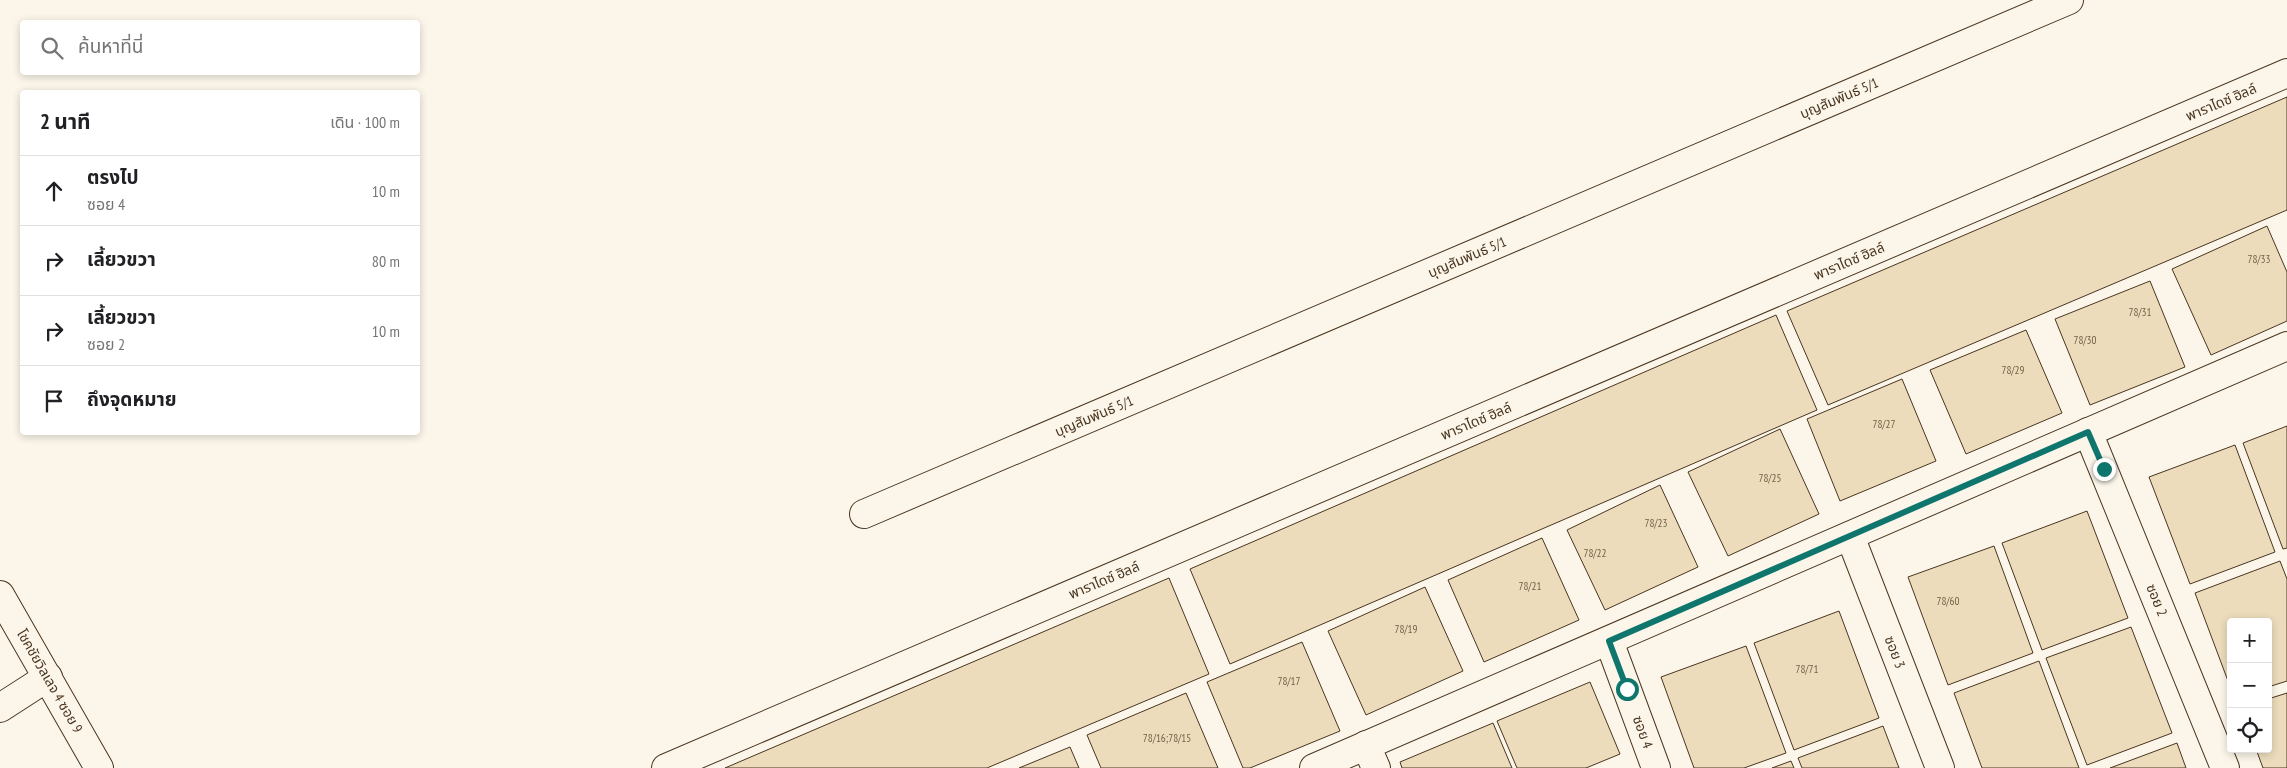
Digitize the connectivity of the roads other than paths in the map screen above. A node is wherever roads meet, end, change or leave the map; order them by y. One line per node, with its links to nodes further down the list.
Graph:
1 (2069, 0): 5 (street, บุญสัมพันธ์ 5/1)
2 (2287, 73): 13 (street, พาราไดซ์ ฮิลล์)
3 (2287, 346): 4 (street)
4 (2088, 432): 6 (street); 17 (street, ซอย 2)
5 (864, 514)
6 (1850, 536): 8 (street); 16 (street, ซอย 3)
7 (0, 595): 9 (street, โชคชัยวิลเลจ 4 ซอย 9)
8 (1609, 641): 11 (street); 15 (street, ซอย 4)
9 (48, 677): 10 (street); 12 (street, โชคชัยวิลเลจ 4 ซอย 9)
10 (0, 708)
11 (1371, 757): 14 (street)
12 (99, 768)
13 (666, 768)
14 (1314, 768)
15 (1656, 768)
16 (1940, 768)
17 (2225, 768)

